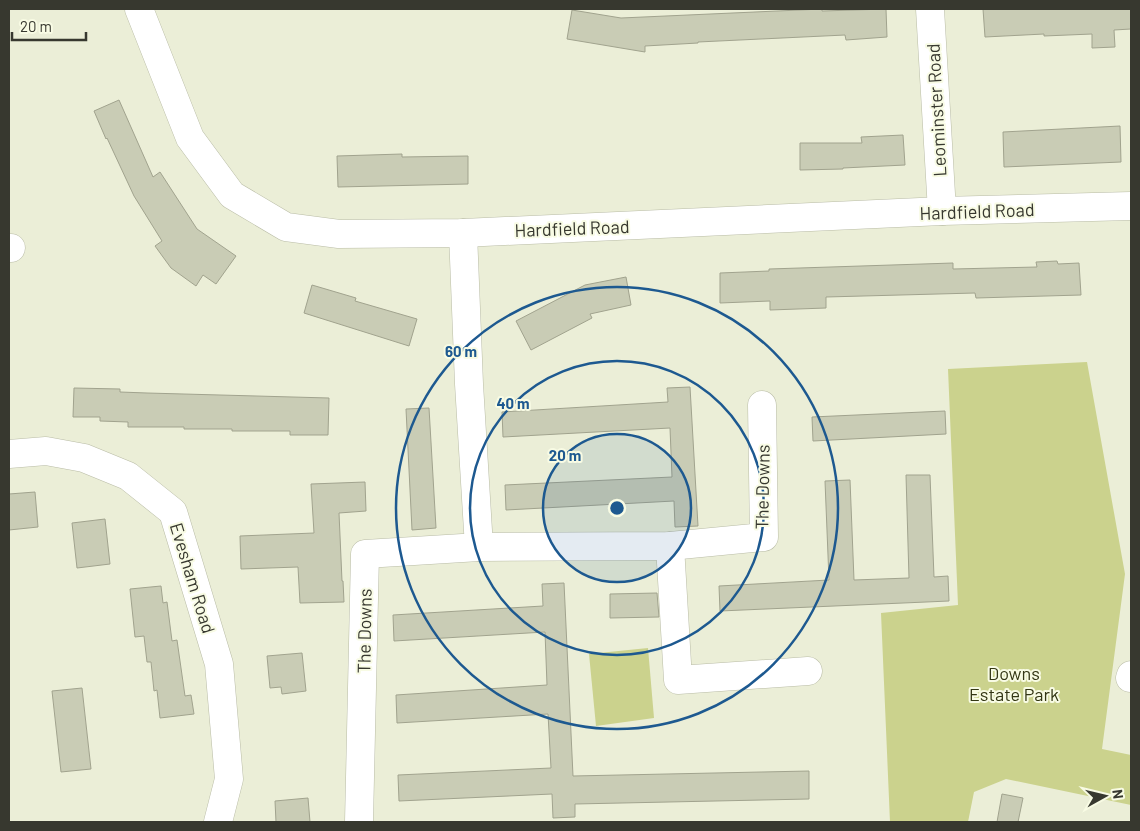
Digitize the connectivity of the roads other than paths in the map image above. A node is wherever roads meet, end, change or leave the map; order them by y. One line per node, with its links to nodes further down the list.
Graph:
1 (139, 9): 5 (street, Hardfield Road)
2 (930, 9): 4 (street, Leominster Road)
3 (1131, 206): 4 (street, Hardfield Road)
4 (942, 211): 5 (street, Hardfield Road)
5 (463, 233): 9 (street)
6 (762, 406): 8 (street, The Downs)
7 (9, 454): 11 (street, Evesham Road)
8 (670, 546): 9 (street, The Downs); 10 (street)
9 (479, 548): 12 (street, The Downs)
10 (808, 671)
11 (218, 822)
12 (359, 822)

